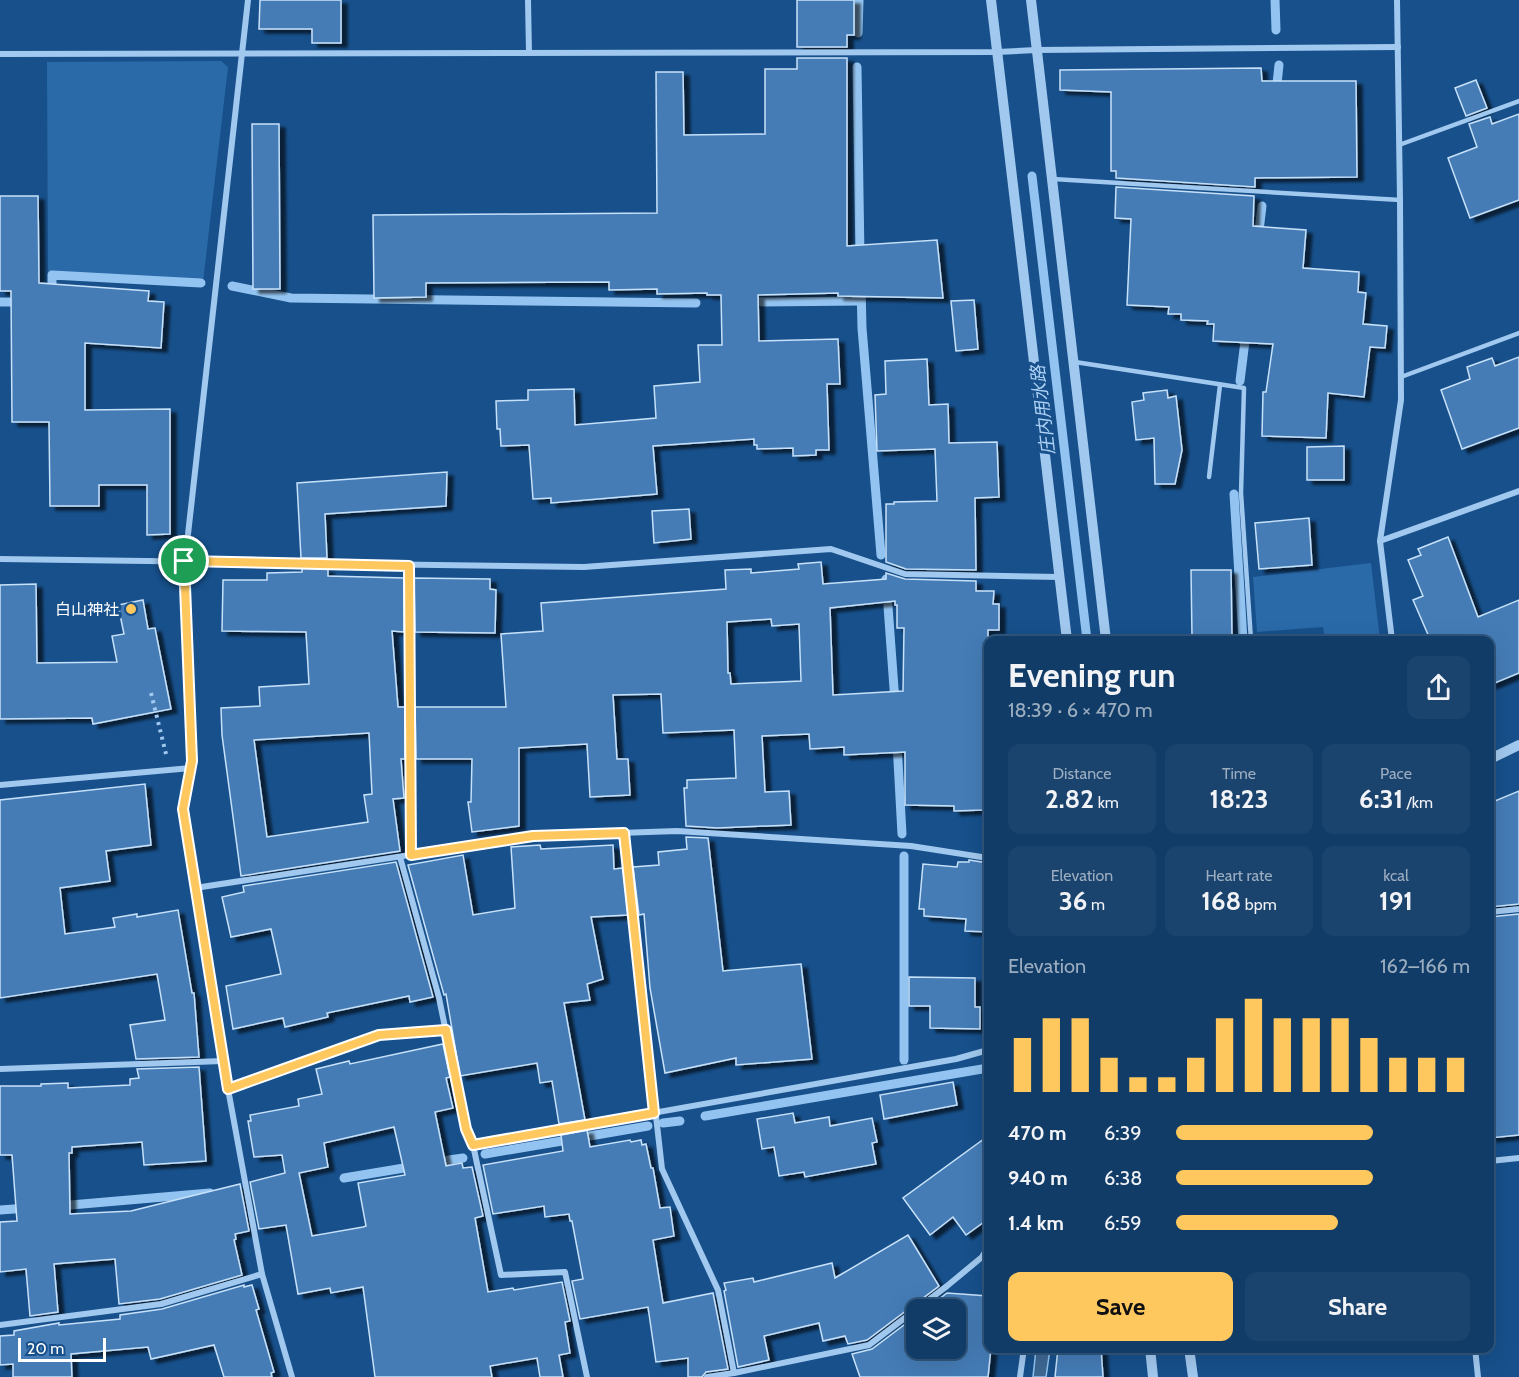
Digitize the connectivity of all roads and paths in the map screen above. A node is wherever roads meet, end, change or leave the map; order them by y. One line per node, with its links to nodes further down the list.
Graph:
1 (248, 0): 11 (street)
2 (528, 0): 9 (street)
3 (991, 0): 8 (street)
4 (1031, 0): 7 (street)
5 (1397, 0): 6 (street)
6 (1398, 47): 7 (street); 13 (street)
7 (1036, 50): 8 (street); 14 (street)
8 (997, 52): 9 (street); 26 (street)
9 (529, 53): 11 (street)
10 (0, 54): 11 (street)
11 (243, 54): 24 (street)
12 (1519, 101): 13 (lane)
13 (1399, 145): 15 (street)
14 (1051, 179): 15 (lane); 17 (street)
15 (1400, 200): 18 (street)
16 (1519, 333): 18 (lane)
17 (1073, 362): 19 (lane); 28 (street)
18 (1401, 377): 22 (street)
19 (1220, 385): 20 (lane); 29 (lane)
20 (1209, 477)
21 (1519, 491): 22 (street)
22 (1380, 541): 30 (street)
23 (0, 559): 24 (street)
24 (184, 561): 25 (street); 34 (street)
25 (409, 566): 26 (street); 38 (street)
26 (1059, 576): 27 (street)
27 (1066, 636)
28 (1106, 636)
29 (1251, 636)
30 (1392, 636)
31 (151, 693): 35 (path)
32 (1519, 745): 33 (street)
33 (1494, 757)
34 (191, 768): 35 (street); 41 (street)
35 (170, 770): 36 (street)
36 (0, 785)
37 (624, 833): 38 (street); 40 (street); 49 (street)
38 (411, 855): 39 (street)
39 (400, 856): 41 (street); 44 (street)
40 (984, 857)
41 (195, 888): 46 (street)
42 (1519, 909): 43 (street)
43 (1494, 912)
44 (446, 1030): 48 (street); 50 (street)
45 (984, 1051): 49 (street)
46 (223, 1061): 47 (street); 48 (street)
47 (0, 1069)
48 (228, 1089): 54 (street)
49 (654, 1113): 50 (street); 60 (street)
50 (473, 1145): 62 (street)
51 (1519, 1158): 52 (street)
52 (1494, 1161)
53 (984, 1254): 60 (street)
54 (262, 1274): 55 (street); 61 (street)
55 (0, 1325)
56 (1022, 1353): 64 (street)
57 (1151, 1353): 65 (street)
58 (1190, 1353): 66 (street)
59 (1476, 1353): 67 (street)
60 (734, 1373): 63 (street)
61 (292, 1377)
62 (587, 1377)
63 (707, 1377)
64 (1020, 1377)
65 (1153, 1377)
66 (1192, 1377)
67 (1478, 1377)

